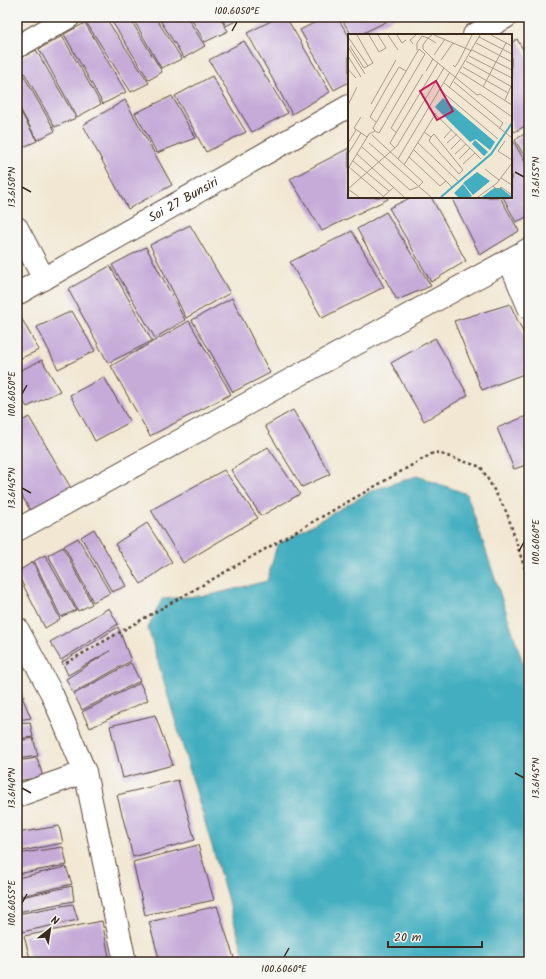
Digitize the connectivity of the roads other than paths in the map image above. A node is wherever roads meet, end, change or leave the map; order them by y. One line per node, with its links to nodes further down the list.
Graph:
1 (69, 17): 4 (street)
2 (506, 17): 3 (street)
3 (476, 34)
4 (17, 47)
5 (348, 107): 9 (street, Soi 27 Bunsiri)
6 (17, 228): 9 (street)
7 (529, 249): 8 (street)
8 (509, 260): 11 (street); 12 (street)
9 (44, 279): 10 (street, Soi 27 Bunsiri)
10 (17, 294)
11 (529, 308)
12 (17, 530)
13 (17, 628): 14 (street)
14 (85, 772): 15 (street); 16 (street)
15 (17, 796)
16 (125, 962)

